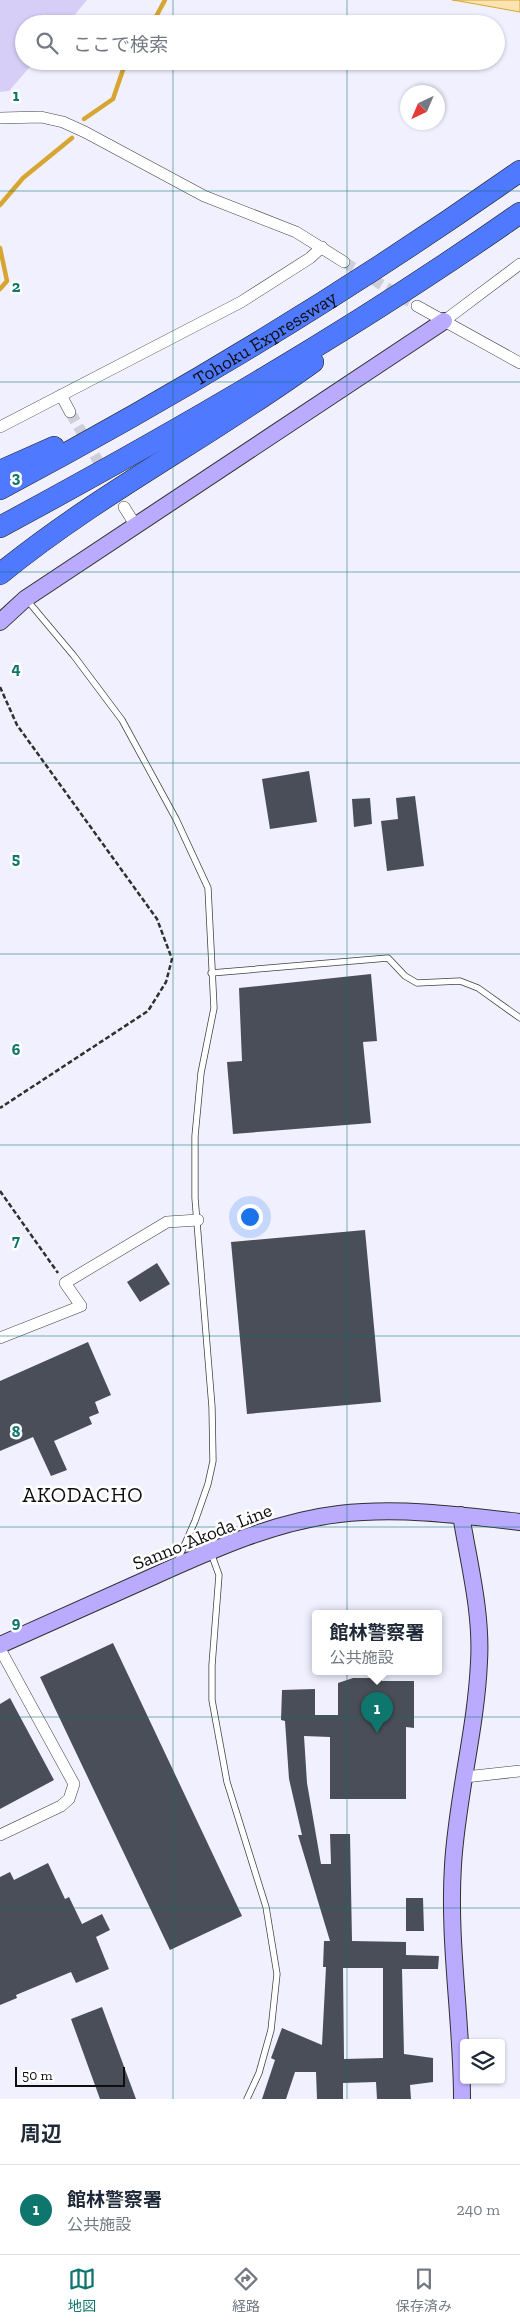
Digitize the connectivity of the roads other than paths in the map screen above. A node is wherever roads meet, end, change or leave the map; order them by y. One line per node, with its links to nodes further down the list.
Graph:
1 (0, 118): 4 (street)
2 (520, 171): 13 (highway, Tohoku Expressway)
3 (515, 216): 7 (highway, Tohoku Expressway)
4 (322, 247): 5 (street); 11 (street)
5 (344, 262)
6 (520, 264): 9 (street)
7 (388, 300): 19 (highway, Tohoku Expressway); 20 (highway)
8 (417, 306): 9 (street)
9 (444, 322): 10 (street); 18 (street)
10 (520, 363)
11 (61, 395): 12 (street); 14 (street)
12 (70, 412)
13 (138, 413): 15 (highway); 16 (highway, Tohoku Expressway)
14 (0, 427)
15 (0, 471)
16 (0, 490)
17 (124, 507): 18 (street)
18 (136, 526): 21 (street)
19 (0, 527)
20 (0, 574)
21 (26, 599): 22 (street); 23 (lane)
22 (0, 622)
23 (211, 973): 24 (lane); 25 (lane)
24 (520, 1018)
25 (198, 1220): 26 (street); 30 (lane)
26 (0, 1338)
27 (461, 1515): 28 (street, Sanno-Akoda Line); 29 (street, Sanno-Akoda Line); 33 (street)
28 (520, 1522)
29 (211, 1551): 30 (street, Sanno-Akoda Line); 35 (lane)
30 (175, 1567): 31 (street, Sanno-Akoda Line)
31 (0, 1647): 34 (street)
32 (520, 1771): 33 (street)
33 (464, 1777): 36 (street)
34 (0, 1835)
35 (247, 2099)
36 (462, 2099)

